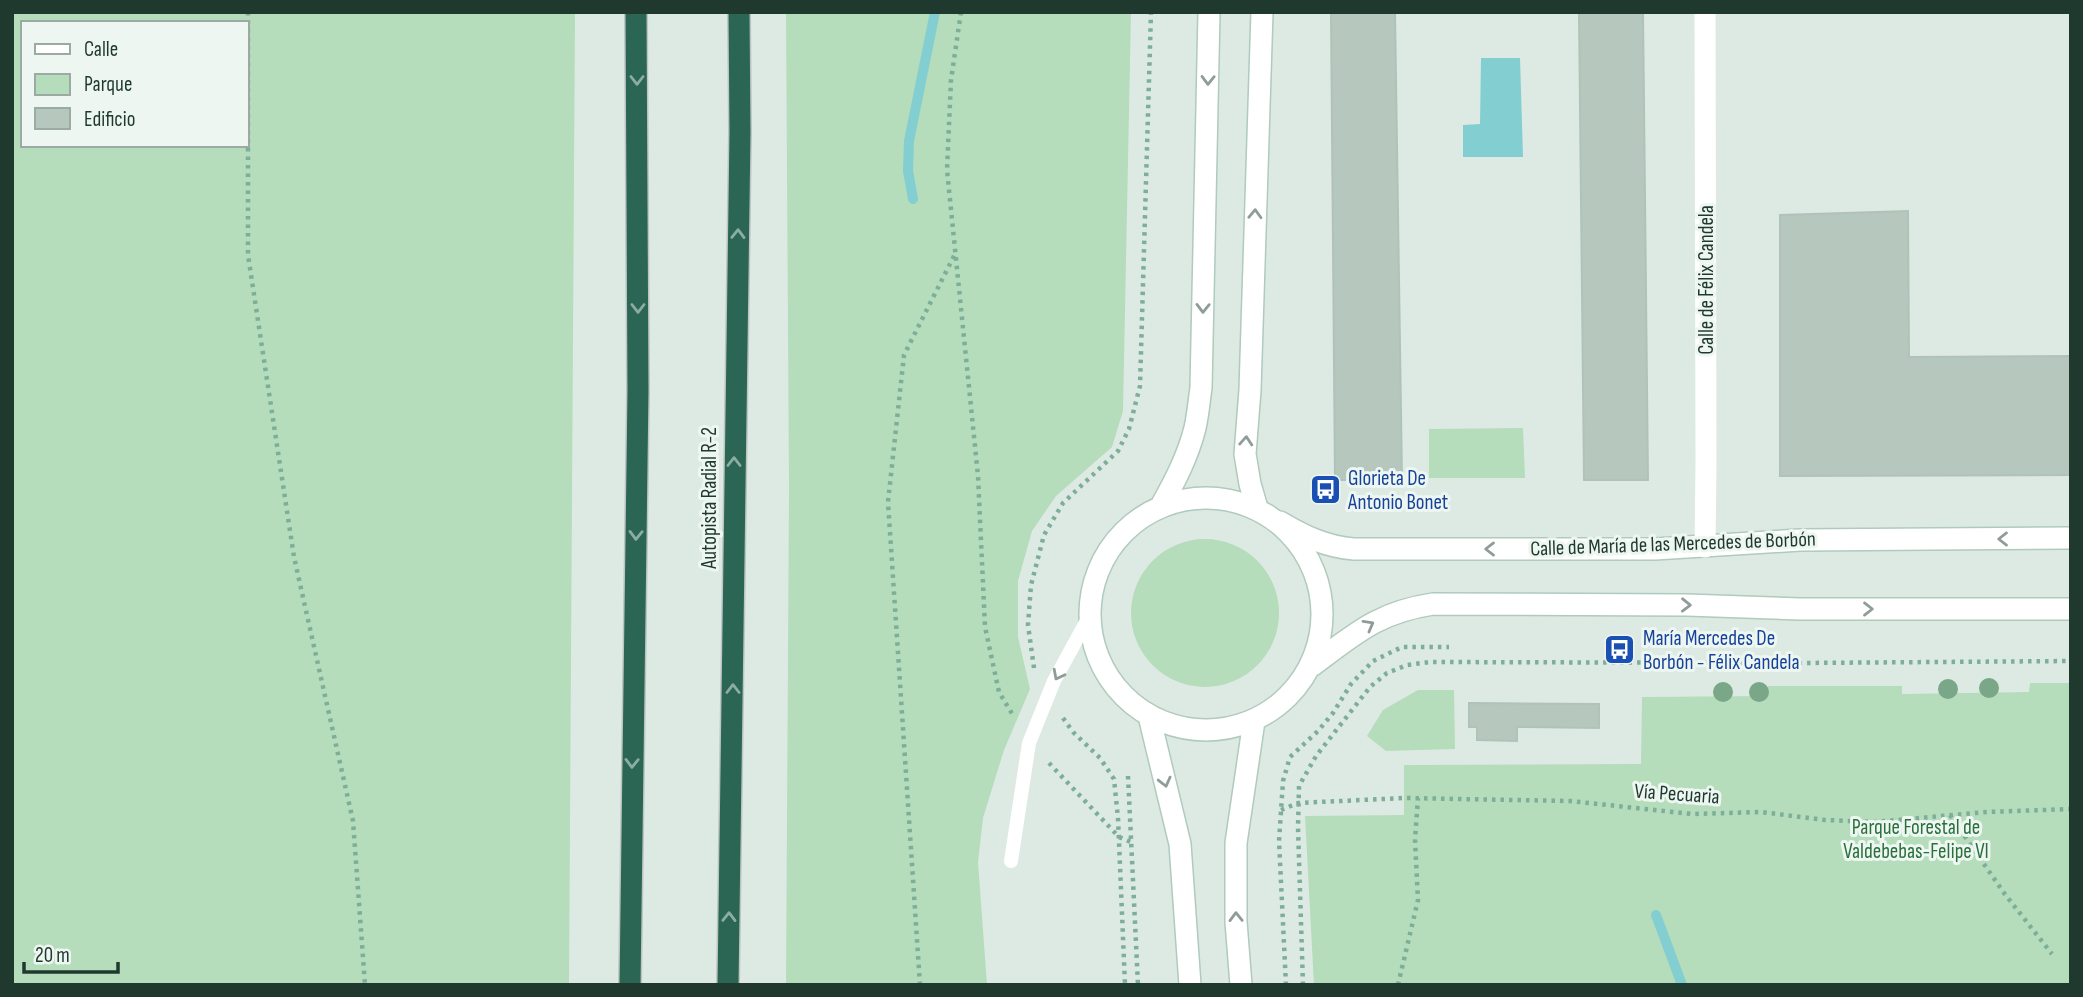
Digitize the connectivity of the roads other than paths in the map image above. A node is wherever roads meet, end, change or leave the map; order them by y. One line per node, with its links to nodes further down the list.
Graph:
1 (636, 12): 17 (highway, one-way to 17)
2 (739, 12): 18 (highway, Autopista Radial R-2, one-way to 2)
3 (1209, 12): 6 (street, one-way to 6)
4 (1262, 12): 7 (street, one-way to 4)
5 (1705, 12): 10 (street, Calle de Félix Candela)
6 (1161, 506): 7 (street); 12 (street)
7 (1257, 508): 8 (street)
8 (1280, 522): 10 (street, Calle de María de las Mercedes de Borbón, one-way to 8); 13 (street)
9 (2071, 538): 10 (street, Calle de María de las Mercedes de Borbón, one-way to 10)
10 (1705, 547)
11 (2071, 609): 13 (street, one-way to 11)
12 (1090, 615): 14 (street); 16 (lane, one-way to 16)
13 (1313, 664): 15 (street)
14 (1149, 716): 15 (street); 19 (street, one-way to 19)
15 (1254, 721): 20 (street, one-way to 15)
16 (1011, 862)
17 (630, 985)
18 (728, 985)
19 (1190, 985)
20 (1241, 985)

